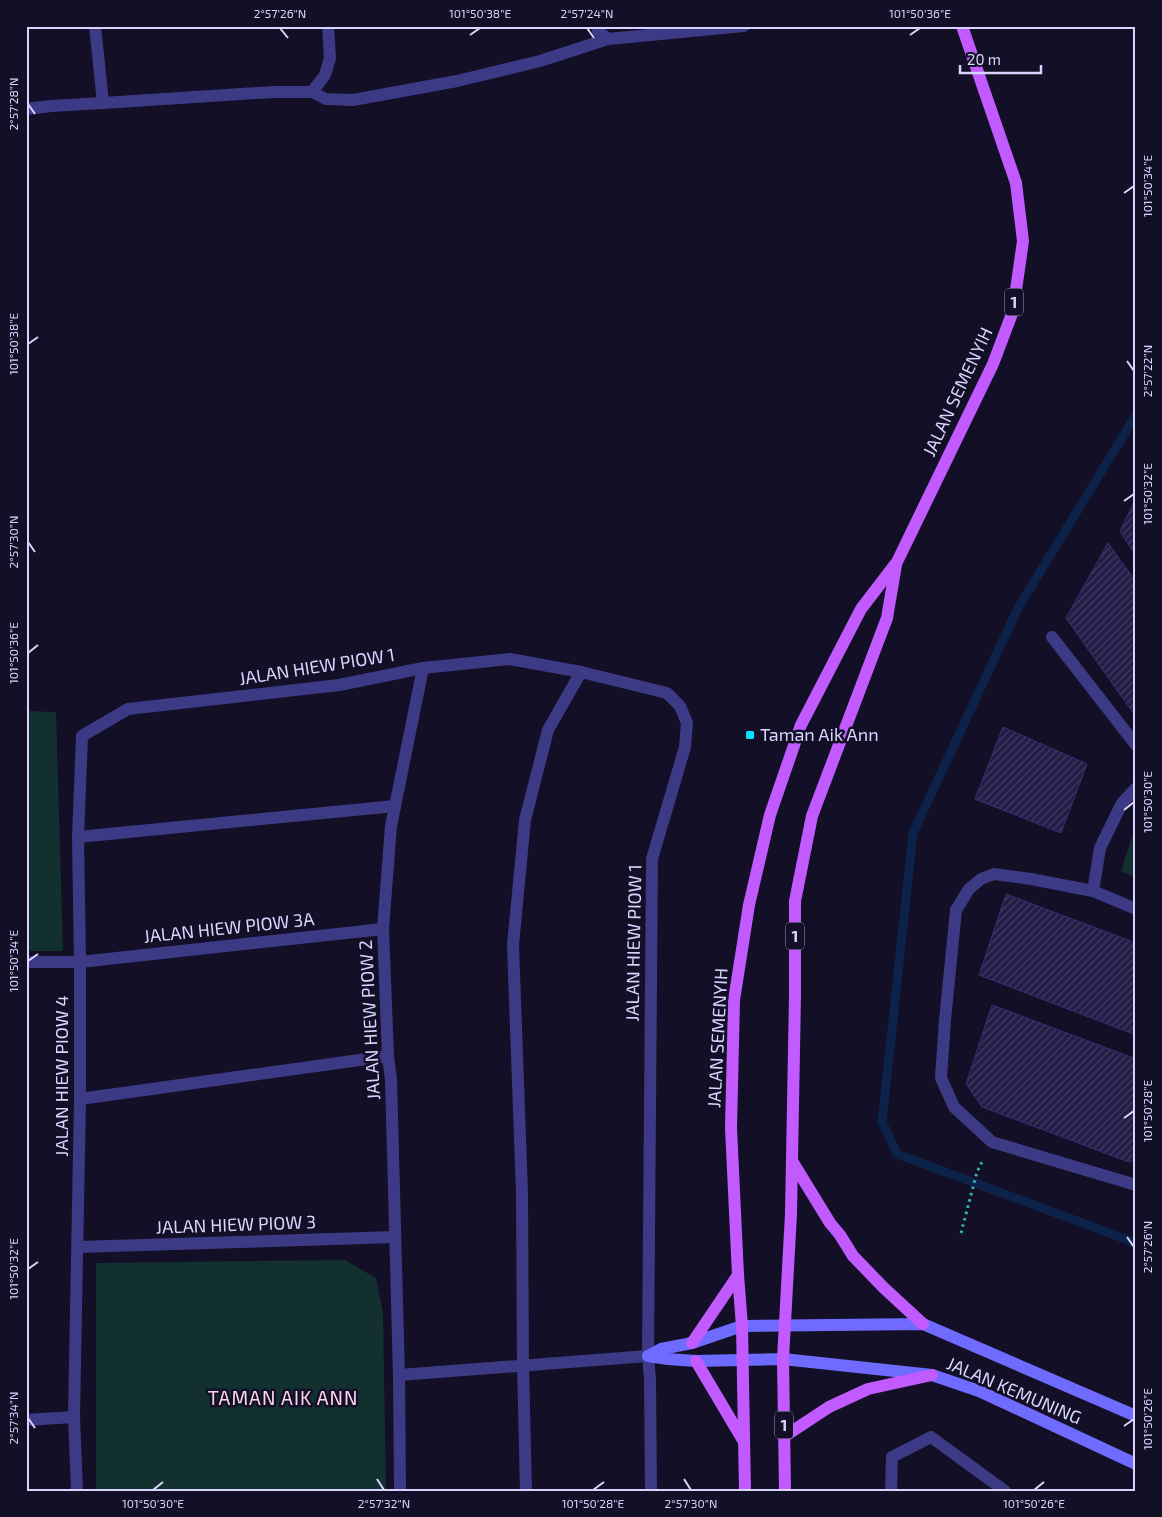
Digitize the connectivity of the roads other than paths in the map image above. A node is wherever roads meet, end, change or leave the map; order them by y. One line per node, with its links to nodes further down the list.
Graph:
1 (95, 26): 9 (street)
2 (328, 26): 8 (street)
3 (597, 26): 7 (street)
4 (744, 26): 6 (street)
5 (962, 26): 11 (main road, JALAN SEMENYIH / 1)
6 (720, 28): 7 (street)
7 (608, 39): 8 (street)
8 (312, 92): 9 (street)
9 (103, 103): 10 (street)
10 (26, 110)
11 (897, 562): 27 (main road, JALAN SEMENYIH / 1); 31 (main road, JALAN SEMENYIH / 1)
12 (1052, 637): 16 (street)
13 (423, 668): 14 (street, JALAN HIEW PIOW 1); 15 (street, JALAN HIEW PIOW 1); 18 (street, JALAN HIEW PIOW 2)
14 (582, 672): 36 (street, JALAN HIEW PIOW 1); 40 (street)
15 (82, 736): 19 (street, JALAN HIEW PIOW 4)
16 (1136, 745)
17 (1136, 788): 20 (street)
18 (395, 806): 19 (street); 22 (street, JALAN HIEW PIOW 2)
19 (78, 837): 24 (street, JALAN HIEW PIOW 4)
20 (1093, 891): 21 (street); 28 (street)
21 (1136, 909)
22 (383, 928): 24 (street, JALAN HIEW PIOW 3A); 25 (street, JALAN HIEW PIOW 2)
23 (26, 962): 24 (street, JALAN HIEW PIOW 3A)
24 (80, 962): 26 (street, JALAN HIEW PIOW 4)
25 (388, 1056): 26 (street); 29 (street, JALAN HIEW PIOW 2)
26 (80, 1099): 30 (street, JALAN HIEW PIOW 4)
27 (792, 1161): 32 (main road); 33 (main road, JALAN SEMENYIH / 1)
28 (1136, 1185)
29 (395, 1238): 30 (street, JALAN HIEW PIOW 3); 41 (street, JALAN HIEW PIOW 2)
30 (78, 1247): 44 (street, JALAN HIEW PIOW 4)
31 (738, 1275): 34 (main road, JALAN SEMENYIH / 1); 35 (main road)
32 (923, 1324): 33 (street, JALAN KEMUNING); 43 (street, JALAN KEMUNING)
33 (784, 1325): 34 (street, JALAN KEMUNING); 38 (main road, JALAN SEMENYIH / 1)
34 (742, 1326): 35 (street, JALAN KEMUNING); 37 (main road, JALAN SEMENYIH / 1)
35 (692, 1343): 36 (street, JALAN KEMUNING)
36 (648, 1356): 39 (street, JALAN KEMUNING); 40 (street); 52 (street, JALAN HIEW PIOW 1)
37 (743, 1359): 38 (street, JALAN KEMUNING); 39 (street, JALAN KEMUNING); 47 (main road, JALAN SEMENYIH / 1)
38 (783, 1359): 42 (street, JALAN KEMUNING); 46 (main road, JALAN SEMENYIH / 1)
39 (696, 1361): 47 (main road)
40 (523, 1365): 41 (street); 51 (street)
41 (399, 1375): 50 (street, JALAN HIEW PIOW 2)
42 (932, 1375): 46 (main road); 48 (street, JALAN KEMUNING)
43 (1136, 1416)
44 (74, 1417): 45 (street); 49 (street, JALAN HIEW PIOW 4)
45 (26, 1420)
46 (784, 1436): 54 (main road, JALAN SEMENYIH / 1)
47 (744, 1442): 53 (main road, JALAN SEMENYIH / 1)
48 (1136, 1464)
49 (77, 1491)
50 (400, 1491)
51 (526, 1491)
52 (651, 1491)
53 (745, 1491)
54 (785, 1491)
55 (891, 1491): 56 (street)
56 (1005, 1491)

